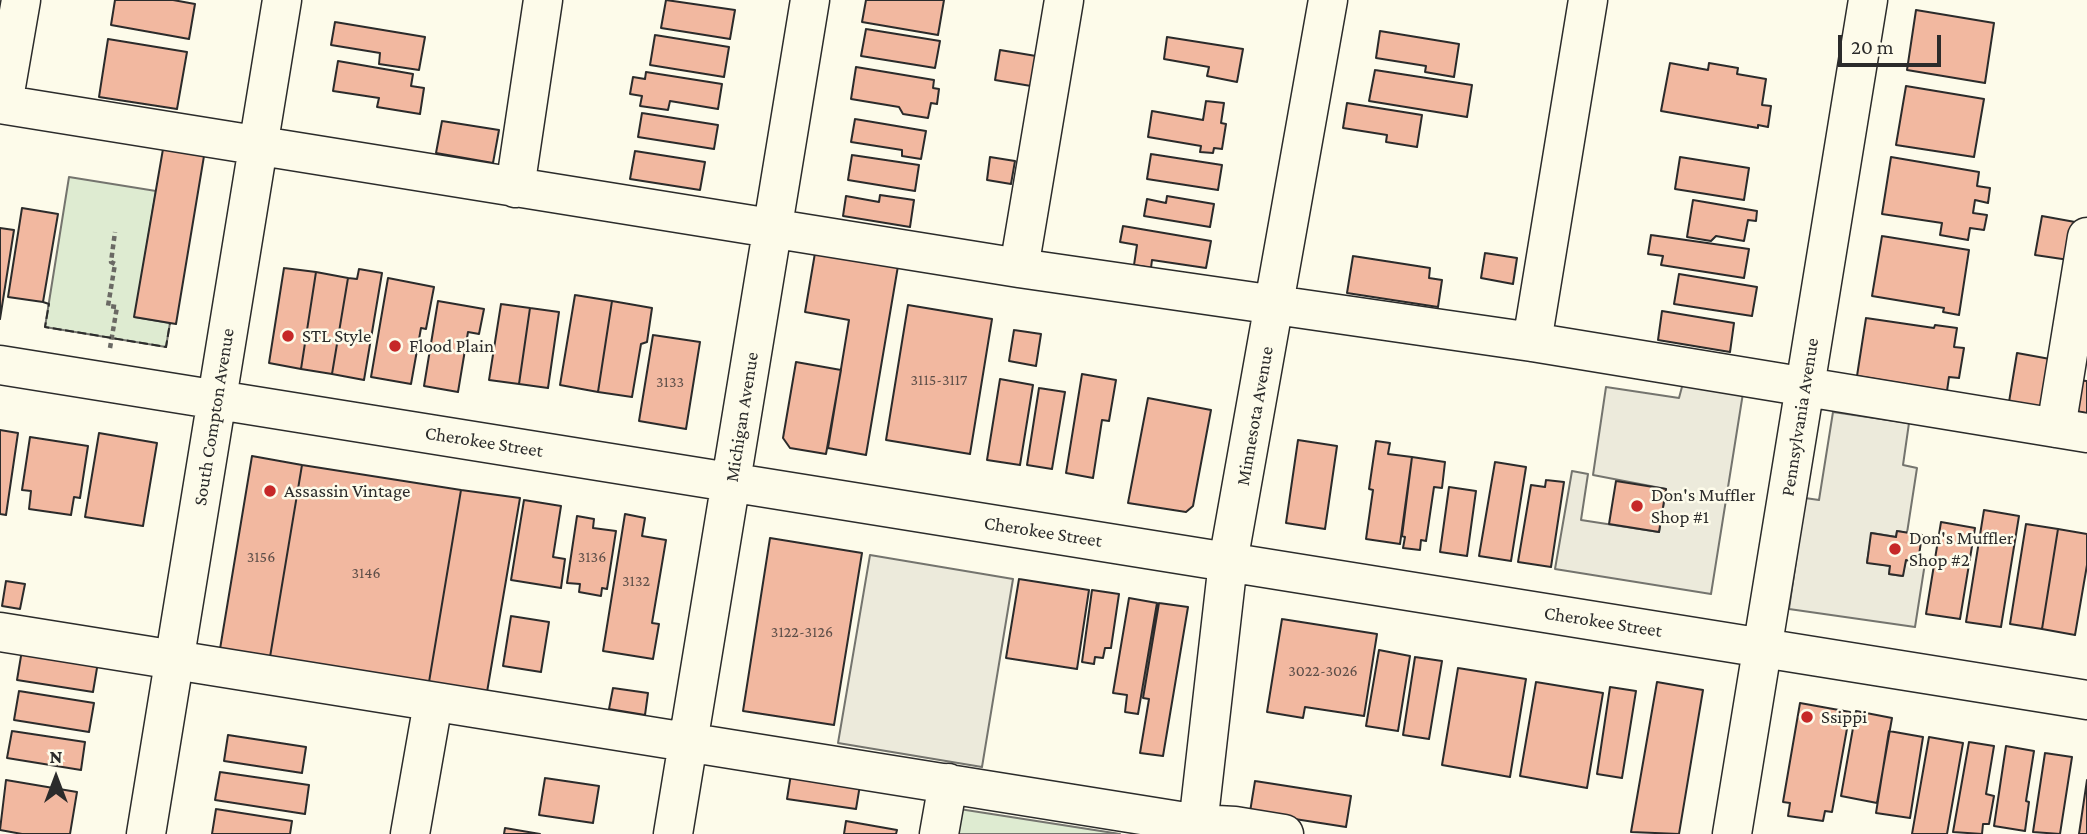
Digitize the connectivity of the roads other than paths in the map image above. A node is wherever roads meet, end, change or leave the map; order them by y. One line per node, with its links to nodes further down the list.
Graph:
1 (20, 0): 9 (street)
2 (282, 0): 10 (street, South Compton Avenue)
3 (543, 0): 11 (street)
4 (810, 0): 12 (street, Michigan Avenue)
5 (1064, 0): 14 (street)
6 (1328, 0): 15 (street, Minnesota Avenue)
7 (1588, 0): 16 (street)
8 (1868, 0): 18 (street, Pennsylvania Avenue)
9 (1, 104): 10 (street)
10 (258, 145): 11 (street); 19 (street, South Compton Avenue)
11 (515, 188): 12 (street)
12 (773, 227): 14 (street); 21 (street, Michigan Avenue)
13 (2087, 237): 20 (street)
14 (1019, 268): 15 (street)
15 (1275, 306): 16 (street); 22 (street, Minnesota Avenue)
16 (1532, 342): 18 (street)
17 (0, 365): 19 (street, Cherokee Street)
18 (1805, 387): 20 (street); 24 (street, Pennsylvania Avenue)
19 (217, 400): 21 (street, Cherokee Street); 25 (street, South Compton Avenue)
20 (2071, 431)
21 (731, 482): 22 (street, Cherokee Street); 28 (street, Michigan Avenue)
22 (1228, 562): 24 (street, Cherokee Street); 30 (street, Minnesota Avenue)
23 (0, 632): 25 (street)
24 (1762, 648): 26 (street, Cherokee Street); 36 (street, Pennsylvania Avenue)
25 (173, 661): 27 (street); 31 (street, South Compton Avenue)
26 (2087, 700)
27 (433, 703): 28 (street); 32 (street)
28 (688, 741): 29 (street); 33 (street, Michigan Avenue)
29 (948, 783): 30 (street); 34 (street)
30 (1198, 829): 35 (street)
31 (146, 834)
32 (410, 834)
33 (673, 834)
34 (939, 834)
35 (1283, 834)
36 (1732, 834)

